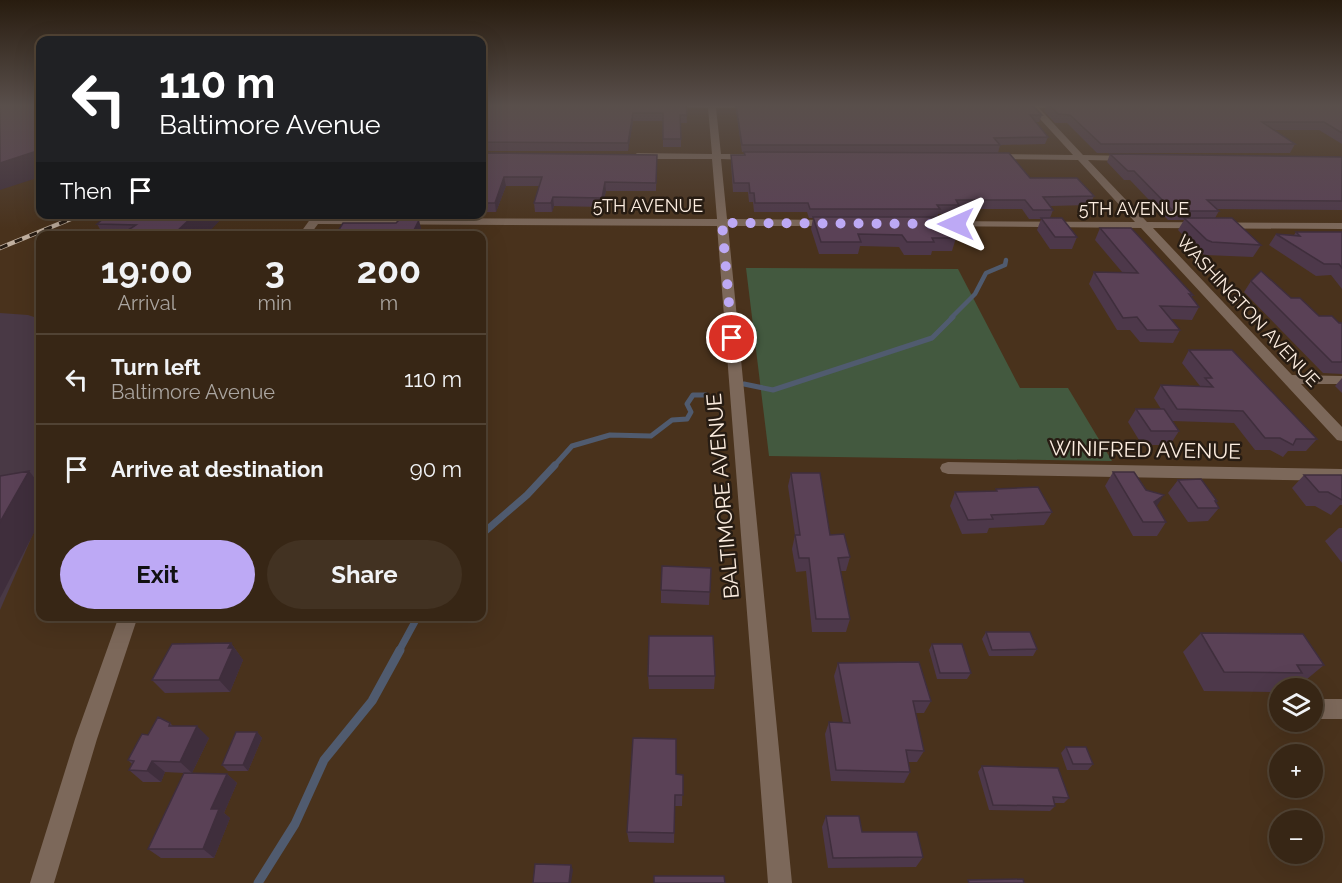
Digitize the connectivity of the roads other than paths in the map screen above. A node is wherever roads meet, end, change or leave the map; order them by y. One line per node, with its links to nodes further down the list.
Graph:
1 (716, 146): 4 (street, BALTIMORE AVENUE)
2 (1070, 146): 7 (street, WASHINGTON AVENUE)
3 (623, 156): 4 (street)
4 (717, 157): 5 (street); 11 (street, BALTIMORE AVENUE)
5 (764, 157)
6 (975, 157): 7 (street)
7 (1080, 157): 8 (street); 14 (street, WASHINGTON AVENUE)
8 (1140, 158)
9 (316, 219): 16 (street)
10 (398, 219): 11 (street, 5TH AVENUE)
11 (722, 223): 12 (street, 5TH AVENUE); 26 (street, BALTIMORE AVENUE)
12 (839, 224)
13 (920, 224): 14 (street, 5TH AVENUE)
14 (1142, 225): 15 (street, 5TH AVENUE); 17 (street, WASHINGTON AVENUE)
15 (1342, 226)
16 (307, 231)
17 (1288, 379): 18 (street); 19 (street, WASHINGTON AVENUE)
18 (1342, 380)
19 (1342, 436)
20 (948, 468): 21 (street, WINIFRED AVENUE)
21 (1342, 475)
22 (127, 621): 25 (street)
23 (1323, 709): 24 (street)
24 (1342, 710)
25 (42, 883)
26 (780, 883)

